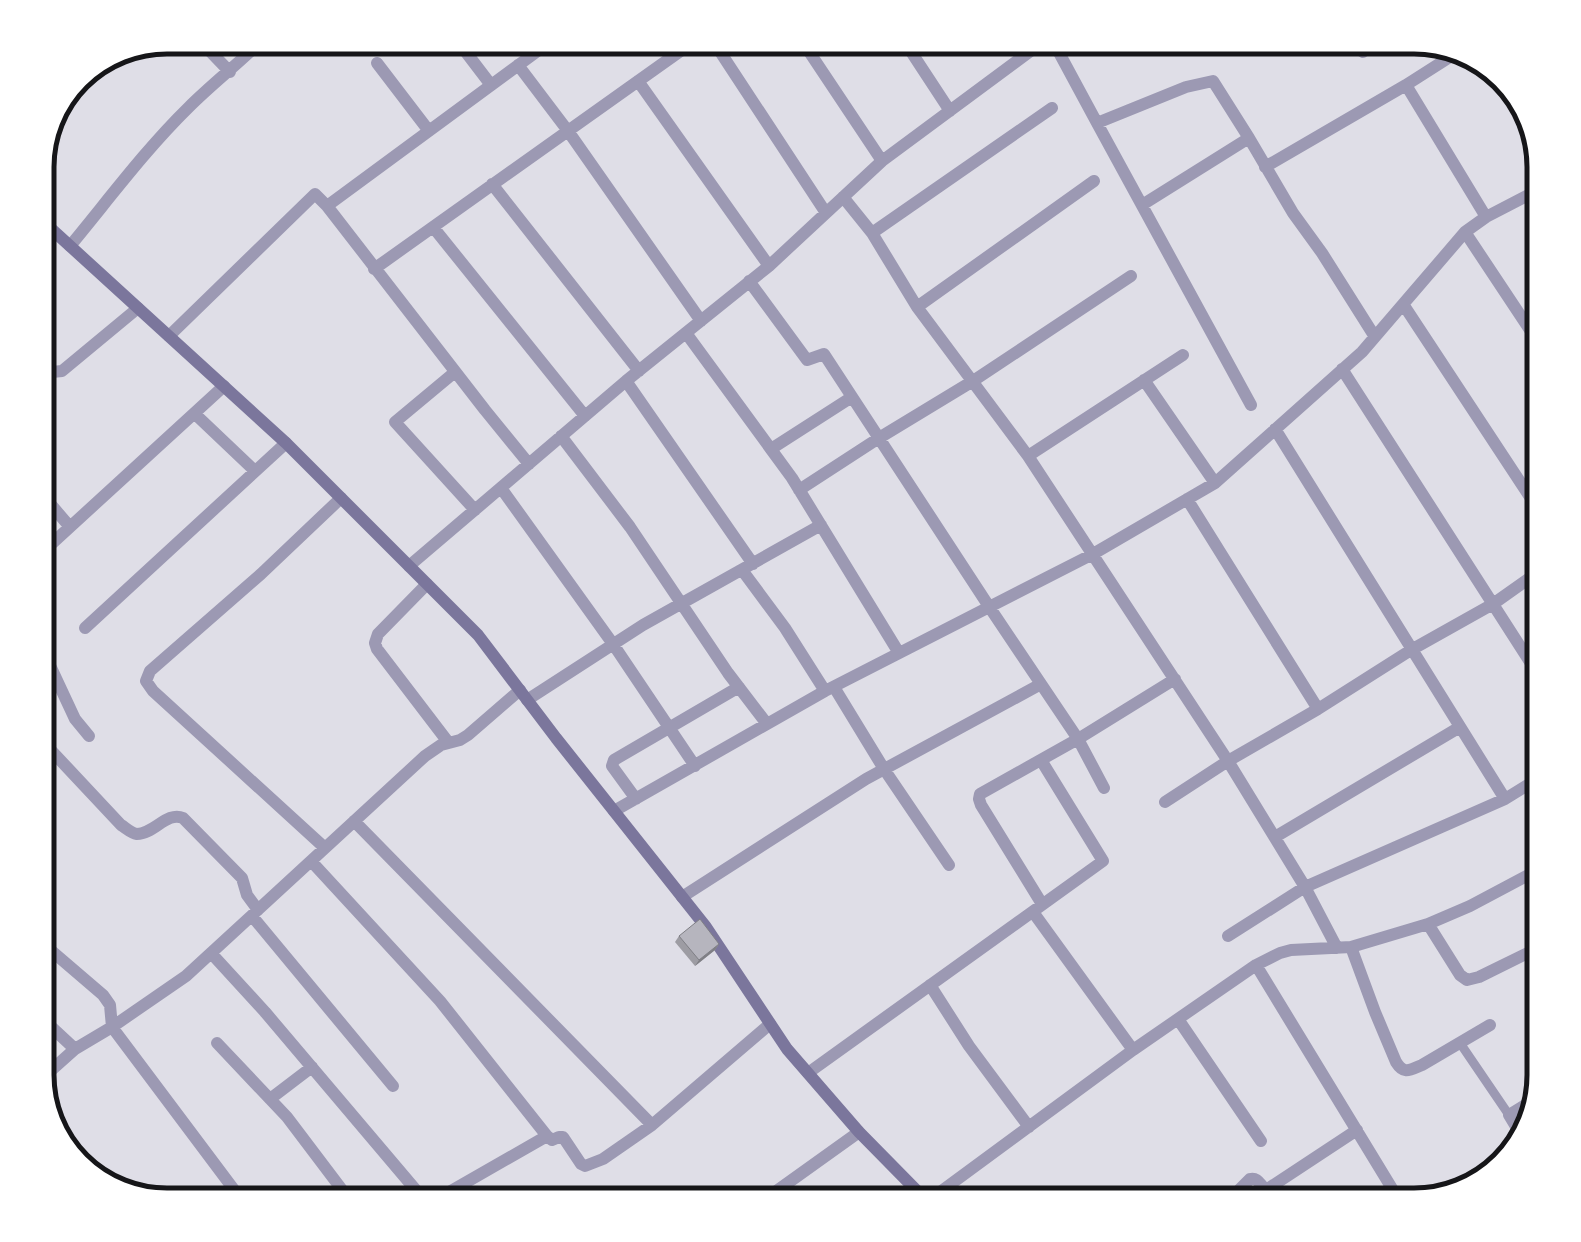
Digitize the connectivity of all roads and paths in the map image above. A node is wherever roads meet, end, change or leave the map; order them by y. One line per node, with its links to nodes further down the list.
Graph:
1 (213, 54): 14 (street)
2 (248, 54): 14 (street)
3 (467, 54): 16 (street)
4 (533, 54): 13 (street)
5 (673, 54): 15 (street)
6 (722, 54): 32 (street)
7 (811, 54): 24 (street)
8 (913, 54): 19 (street)
9 (1019, 54): 19 (street)
10 (1060, 54): 20 (street)
11 (1447, 59): 17 (street)
12 (376, 63): 21 (street)
13 (518, 65): 16 (street); 22 (street)
14 (230, 72): 38 (street)
15 (638, 81): 22 (street); 39 (street)
16 (491, 85): 21 (street)
17 (1406, 85): 25 (street); 33 (street)
18 (1052, 108): 37 (street)
19 (950, 111): 24 (street)
20 (1097, 124): 23 (street); 30 (street)
21 (429, 131): 31 (street)
22 (568, 131): 27 (street); 46 (street)
23 (1249, 138): 25 (street); 30 (street)
24 (882, 161): 29 (street)
25 (1265, 167): 50 (street)
26 (1094, 181): 44 (street)
27 (492, 184): 34 (street); 53 (street)
28 (1527, 196): 33 (street)
29 (843, 197): 32 (street); 37 (street)
30 (1142, 205): 61 (street)
31 (327, 206): 40 (street); 49 (street)
32 (826, 213): 39 (street)
33 (1486, 217): 36 (street)
34 (433, 227): 40 (street); 63 (street)
35 (54, 231): 38 (street)
36 (1465, 232): 43 (street); 47 (street)
37 (872, 233): 44 (street)
38 (70, 246): 45 (street)
39 (769, 266): 42 (street)
40 (374, 268): 55 (street)
41 (1131, 276): 58 (street)
42 (749, 281): 46 (street); 60 (street)
43 (1403, 304): 50 (street); 75 (street)
44 (917, 307): 58 (street)
45 (138, 308): 49 (street); 54 (street)
46 (701, 321): 48 (street)
47 (1527, 325)
48 (686, 333): 53 (street); 68 (street)
49 (169, 336): 59 (street)
50 (1375, 337): 52 (street)
51 (1183, 355): 56 (street)
52 (1342, 369): 64 (street); 89 (street)
53 (639, 371): 57 (street)
54 (54, 372)
55 (455, 372): 70 (street); 79 (street)
56 (1144, 380): 69 (street); 72 (street)
57 (626, 381): 63 (street); 85 (street)
58 (974, 381): 66 (street); 69 (street)
59 (224, 386): 62 (street); 67 (street)
60 (852, 396): 66 (street); 68 (street)
61 (1252, 405)
62 (196, 414): 71 (street); 81 (street)
63 (585, 416): 65 (street)
64 (1275, 429): 72 (street); 93 (street)
65 (561, 436): 70 (street); 88 (street)
66 (879, 438): 74 (street); 90 (street)
67 (286, 443): 71 (street); 76 (street)
68 (771, 449): 74 (street)
69 (1028, 456): 83 (street)
70 (529, 464): 73 (street)
71 (255, 471): 91 (street)
72 (1215, 482): 77 (street)
73 (501, 488): 79 (street); 92 (street)
74 (799, 490): 80 (street)
75 (1527, 492)
76 (341, 498): 84 (street); 122 (street)
77 (1187, 499): 83 (street); 102 (street)
78 (54, 508): 81 (street)
79 (475, 510): 84 (street)
80 (821, 525): 85 (street); 94 (street)
81 (70, 527): 82 (street)
82 (54, 542)
83 (1093, 554): 90 (street); 97 (street)
84 (409, 566): 87 (street)
85 (748, 567): 88 (street); 100 (street)
86 (1527, 580): 89 (street)
87 (427, 584): 101 (street); 108 (street)
88 (681, 604): 92 (street); 99 (street)
89 (1493, 604): 93 (street); 95 (street)
90 (990, 608): 94 (street); 98 (street)
91 (85, 628)
92 (613, 644): 101 (street); 104 (street)
93 (1411, 650): 102 (street); 105 (street)
94 (899, 653): 100 (street)
95 (1527, 657)
96 (54, 674): 106 (street)
97 (1174, 679): 107 (street); 111 (street)
98 (1041, 684): 107 (street); 113 (street)
99 (739, 687): 103 (street); 104 (street)
100 (829, 689): 103 (street); 113 (street)
101 (523, 695): 108 (street); 119 (street)
102 (1318, 709): 111 (street)
103 (767, 724): 112 (street)
104 (669, 727): 112 (street); 116 (street)
105 (1460, 727): 117 (street); 121 (street)
106 (89, 736)
107 (1078, 739): 110 (street); 115 (street)
108 (448, 742): 120 (street)
109 (54, 753): 129 (street)
110 (1041, 760): 128 (street); 128 (street)
111 (1228, 761): 118 (street); 121 (street)
112 (694, 766): 116 (street)
113 (884, 769): 124 (street); 127 (street)
114 (1527, 785): 117 (street)
115 (1104, 788)
116 (636, 799): 119 (street)
117 (1505, 799): 126 (street)
118 (1165, 802)
119 (614, 811): 127 (street)
120 (354, 821): 122 (street); 155 (street)
121 (1275, 837): 126 (street)
122 (325, 848): 123 (street)
123 (311, 861): 129 (street); 160 (street)
124 (949, 865)
125 (1527, 876): 130 (street)
126 (1305, 888): 131 (street); 133 (street)
127 (682, 898): 140 (street)
128 (1037, 908): 138 (street); 147 (street)
129 (255, 913): 135 (street); 151 (street)
130 (1428, 924): 132 (street); 136 (street)
131 (1228, 936)
132 (1351, 947): 133 (street); 145 (street)
133 (1337, 948): 137 (street)
134 (54, 953): 142 (street)
135 (211, 953): 142 (street); 148 (street)
136 (1527, 953)
137 (1256, 965): 139 (street); 158 (street)
138 (930, 985): 150 (street); 157 (street)
139 (1178, 1019): 147 (street); 161 (street)
140 (770, 1024): 150 (street); 155 (street)
141 (1490, 1025): 145 (street)
142 (112, 1027): 146 (street); 162 (street)
143 (54, 1030): 146 (street)
144 (217, 1043): 152 (street)
145 (1460, 1043): 154 (lane)
146 (75, 1049): 149 (street)
147 (1133, 1050): 157 (street)
148 (312, 1067): 152 (street); 164 (street)
149 (54, 1068)
150 (808, 1073): 159 (street)
151 (393, 1086)
152 (270, 1099): 163 (street)
153 (1522, 1107): 154 (street)
154 (1509, 1115): 156 (street)
155 (652, 1125): 160 (street)
156 (1515, 1125)
157 (1028, 1127): 168 (street)
158 (1357, 1130): 171 (street); 172 (street)
159 (858, 1132): 166 (street); 167 (street)
160 (546, 1136): 165 (street)
161 (1261, 1141)
162 (233, 1188)
163 (341, 1188)
164 (414, 1188)
165 (456, 1188)
166 (781, 1188)
167 (914, 1188)
168 (945, 1188)
169 (1241, 1188): 170 (street)
170 (1264, 1188)
171 (1269, 1188)
172 (1392, 1188)

